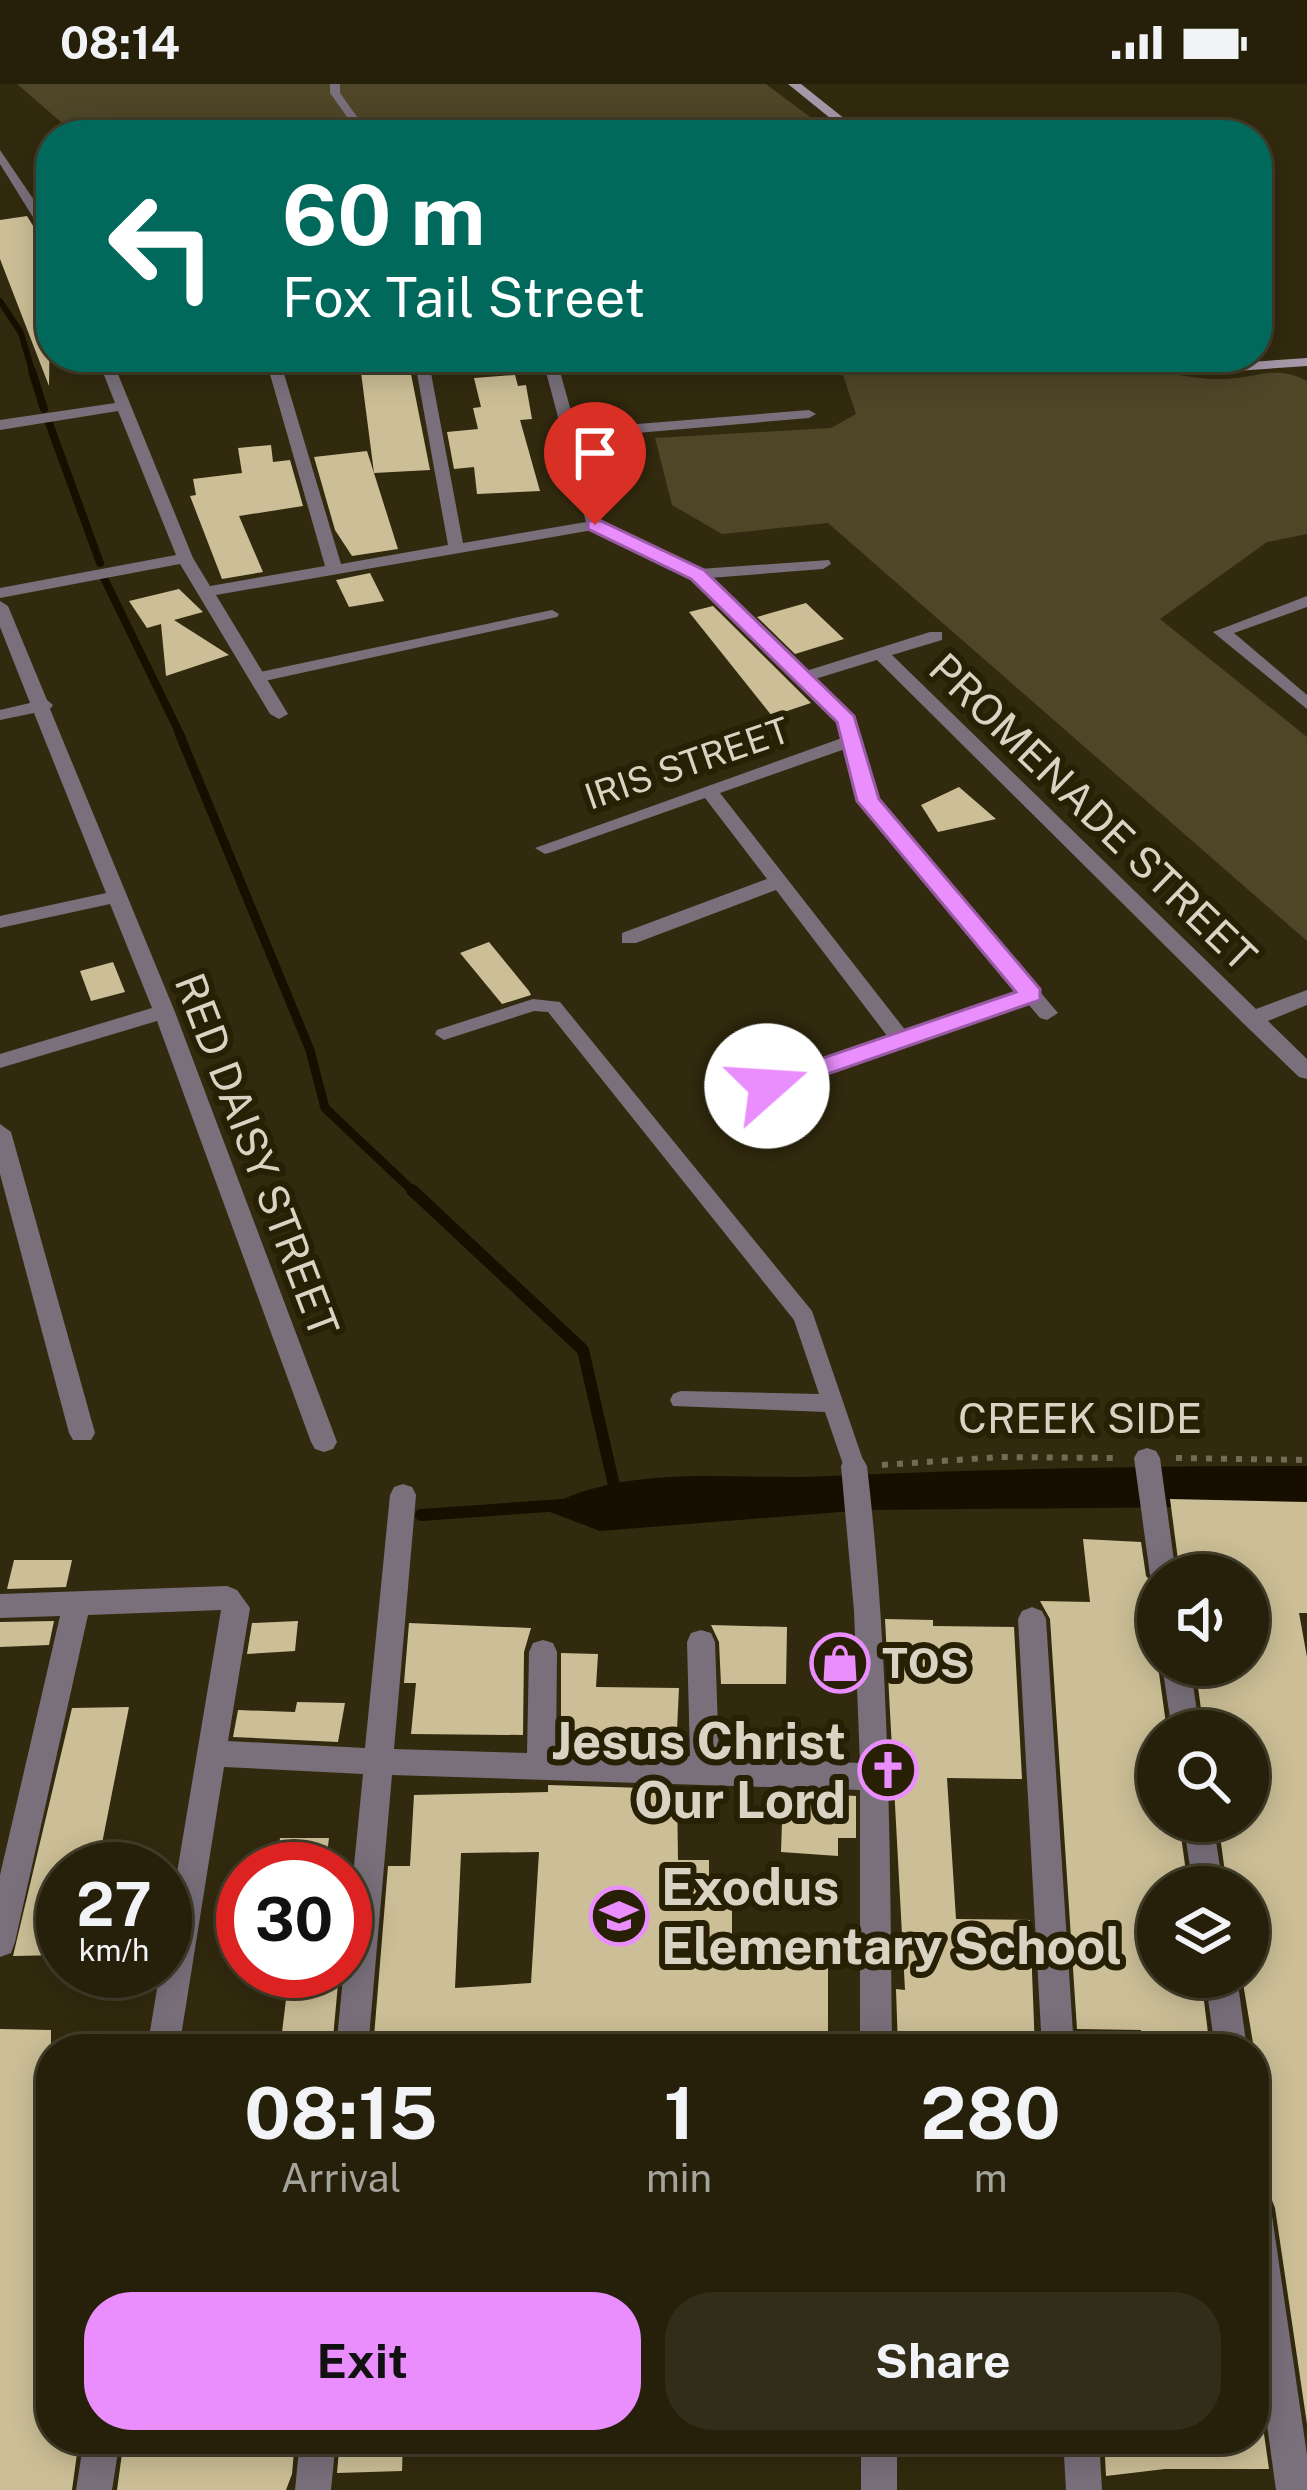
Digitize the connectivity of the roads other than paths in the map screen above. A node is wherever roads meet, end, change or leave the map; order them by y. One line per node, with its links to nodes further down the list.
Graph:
1 (335, 84): 3 (lane)
2 (794, 84): 4 (street)
3 (354, 120)
4 (840, 120)
5 (0, 154): 6 (street)
6 (36, 211)
7 (1307, 362): 8 (street)
8 (1272, 364)
9 (110, 372): 13 (street)
10 (276, 372): 21 (street)
11 (424, 372): 18 (street)
12 (553, 372): 16 (street)
13 (122, 406): 15 (street); 19 (street)
14 (809, 414): 16 (street)
15 (0, 425)
16 (568, 434): 17 (street)
17 (595, 525): 18 (street); 22 (street)
18 (456, 547): 21 (street)
19 (185, 558): 23 (street); 24 (street)
20 (824, 564): 22 (street)
21 (334, 569): 23 (street)
22 (697, 574): 31 (street)
23 (205, 592): 32 (street)
24 (0, 593)
25 (1307, 602): 33 (street)
26 (0, 605): 28 (street, RED DAISY STREET)
27 (552, 614): 32 (lane)
28 (4, 631): 34 (street, RED DAISY STREET)
29 (936, 637): 30 (street)
30 (880, 653): 31 (street); 46 (street, PROMENADE STREET)
31 (804, 676): 37 (street)
32 (260, 677): 35 (street)
33 (1307, 704)
34 (44, 705): 36 (street); 41 (street, RED DAISY STREET)
35 (279, 714)
36 (0, 715)
37 (851, 741): 38 (street, IRIS STREET); 48 (street)
38 (709, 791): 39 (street, IRIS STREET); 40 (street)
39 (545, 848)
40 (778, 882): 43 (street); 48 (street)
41 (114, 897): 42 (street); 45 (street, RED DAISY STREET)
42 (0, 922)
43 (629, 938)
44 (1307, 997): 46 (street)
45 (164, 1012): 49 (street); 56 (street, RED DAISY STREET)
46 (1252, 1019): 50 (street, PROMENADE STREET)
47 (444, 1034): 54 (lane)
48 (902, 1040): 51 (street)
49 (0, 1061)
50 (1307, 1072)
51 (767, 1086)
52 (0, 1132): 55 (street)
53 (681, 1400): 54 (lane)
54 (834, 1403): 58 (lane)
55 (82, 1433)
56 (324, 1442)
57 (1148, 1462): 60 (street)
58 (855, 1470): 70 (street)
59 (403, 1496): 67 (street)
60 (1160, 1554)
61 (76, 1605): 62 (street); 66 (street); 71 (street)
62 (0, 1606)
63 (1032, 1618): 76 (street)
64 (701, 1642): 69 (street)
65 (543, 1652): 68 (street)
66 (209, 1753): 67 (street); 73 (street)
67 (378, 1765): 68 (street); 74 (street)
68 (541, 1767): 69 (street)
69 (705, 1767): 70 (street)
70 (874, 1777): 75 (street)
71 (0, 1942)
72 (1224, 1998): 77 (street)
73 (165, 2034)
74 (353, 2034)
75 (876, 2034)
76 (1057, 2034)
77 (1229, 2034)
78 (1269, 2314): 87 (street)
79 (100, 2454): 83 (street)
80 (317, 2454): 84 (street)
81 (879, 2454): 85 (street)
82 (1082, 2454): 86 (street)
83 (94, 2490)
84 (313, 2490)
85 (879, 2490)
86 (1084, 2490)
87 (1294, 2490)

